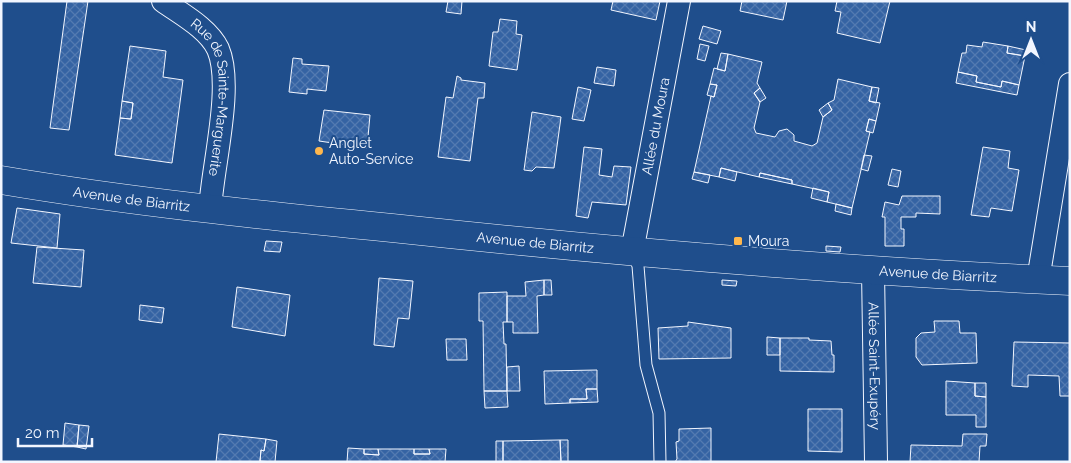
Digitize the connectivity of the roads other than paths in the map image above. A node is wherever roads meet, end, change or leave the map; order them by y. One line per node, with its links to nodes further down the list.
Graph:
1 (163, 1): 5 (street, Rue de Sainte-Marguerite)
2 (680, 1): 6 (street, Allée du Moura)
3 (1070, 84): 8 (street)
4 (1, 180): 5 (main road, Avenue de Biarritz)
5 (210, 210): 6 (main road, Avenue de Biarritz)
6 (632, 252): 7 (main road, Avenue de Biarritz); 10 (lane)
7 (873, 271): 8 (main road, Avenue de Biarritz); 11 (street, Allée Saint-Exupéry)
8 (1038, 280): 9 (main road, Avenue de Biarritz)
9 (1070, 281)
10 (660, 462)
11 (876, 462)

